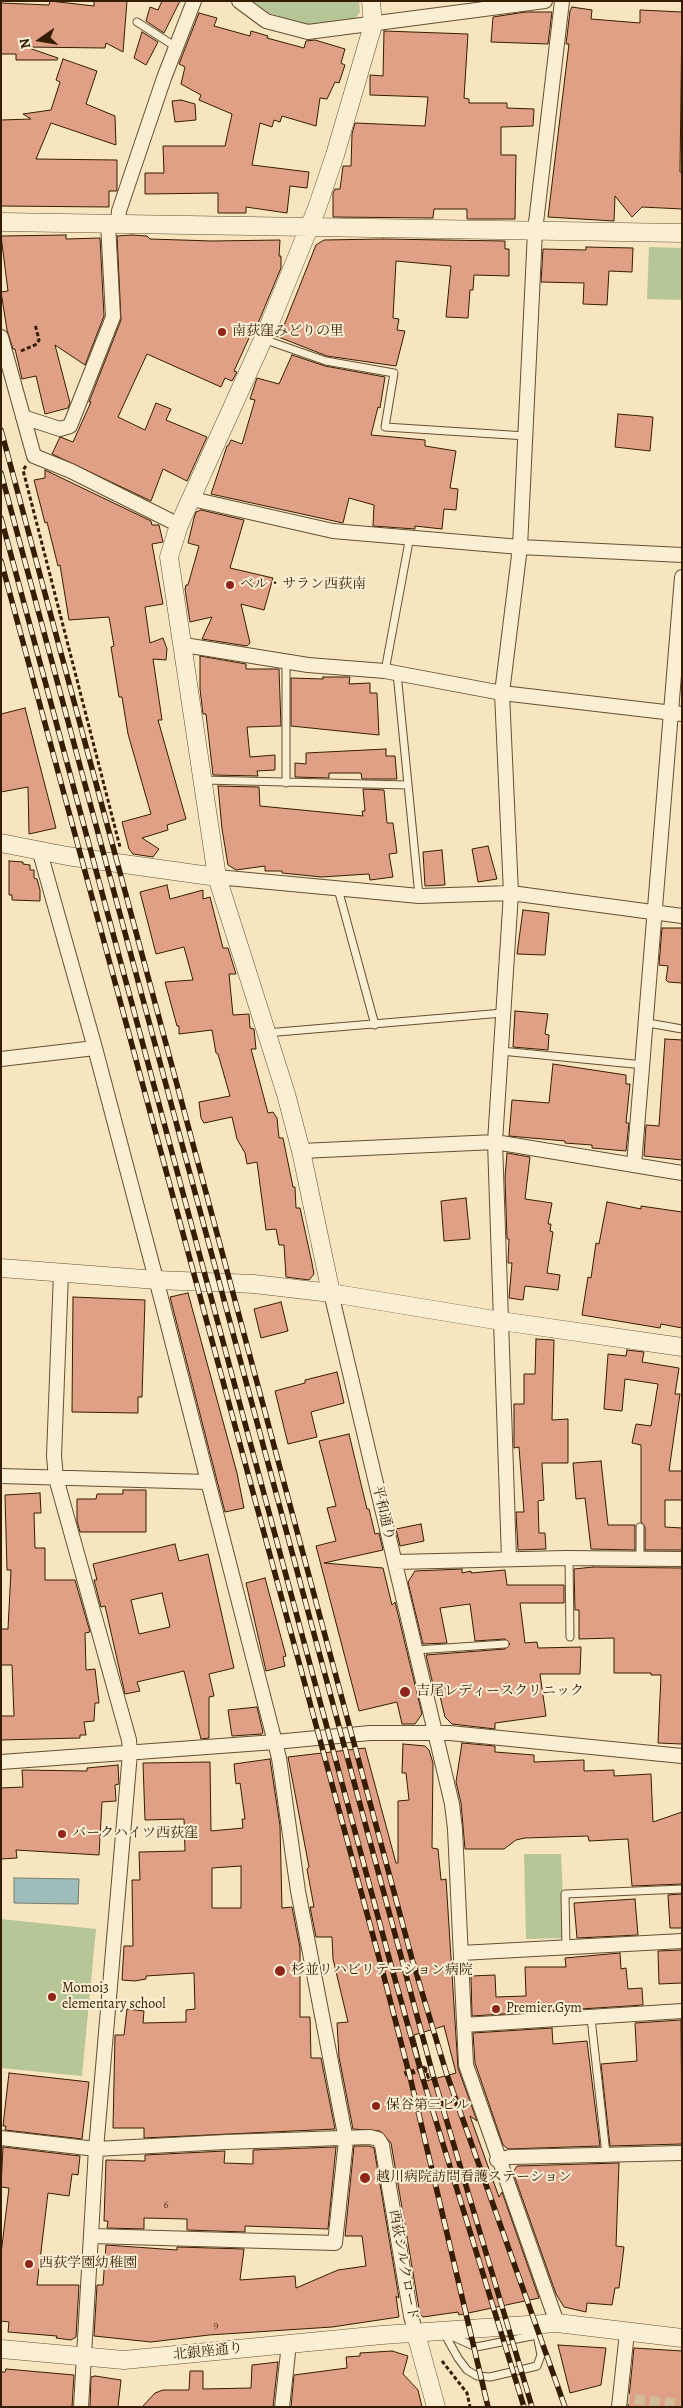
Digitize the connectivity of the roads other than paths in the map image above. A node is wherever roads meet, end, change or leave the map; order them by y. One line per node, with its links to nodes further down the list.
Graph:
1 (194, 1): 8 (street)
2 (239, 1): 7 (street)
3 (371, 1): 7 (street)
4 (545, 1): 7 (street)
5 (562, 1): 12 (street)
6 (137, 22): 8 (lane)
7 (373, 25): 11 (street)
8 (176, 47): 10 (street)
9 (1, 222): 10 (street)
10 (113, 223): 11 (street); 16 (street)
11 (309, 227): 12 (street); 15 (street)
12 (535, 231): 13 (street); 17 (street)
13 (682, 233)
14 (1, 338): 16 (street)
15 (263, 339): 17 (lane); 18 (street)
16 (23, 417): 19 (street)
17 (526, 436): 21 (street)
18 (192, 499): 19 (street); 20 (street)
19 (179, 525): 24 (street)
20 (410, 536): 21 (street); 26 (lane)
21 (520, 547): 22 (street); 27 (street)
22 (682, 555)
23 (682, 577): 28 (street)
24 (184, 645): 25 (street); 29 (street)
25 (286, 661): 26 (street); 30 (lane)
26 (391, 672): 27 (street); 31 (lane)
27 (502, 693): 28 (street); 36 (street)
28 (677, 714): 38 (street)
29 (202, 780): 30 (lane); 34 (street)
30 (286, 782): 31 (lane)
31 (408, 785): 37 (lane)
32 (1, 842): 33 (street)
33 (39, 849): 34 (street); 45 (street)
34 (217, 877): 35 (street); 44 (street)
35 (338, 889): 37 (street); 42 (lane)
36 (511, 893): 37 (street); 38 (street); 40 (street)
37 (419, 896)
38 (656, 913): 39 (street); 41 (street)
39 (682, 916)
40 (503, 1013): 42 (lane); 46 (street)
41 (648, 1023): 43 (lane); 48 (street)
42 (375, 1025): 44 (lane)
43 (682, 1029)
44 (266, 1033): 50 (street)
45 (95, 1048): 47 (street); 55 (street)
46 (501, 1051): 48 (lane); 49 (street)
47 (1, 1059)
48 (644, 1065): 51 (street)
49 (495, 1142): 50 (street); 51 (street); 57 (street)
50 (301, 1151): 56 (street)
51 (634, 1165): 52 (street)
52 (682, 1173)
53 (1, 1268): 54 (street)
54 (61, 1273): 55 (street); 60 (street)
55 (156, 1280): 56 (street); 61 (street)
56 (331, 1293): 57 (street); 67 (street, 平和通り)
57 (501, 1321): 58 (street); 65 (street)
58 (682, 1347)
59 (1, 1476): 60 (street)
60 (56, 1478): 61 (street); 73 (street)
61 (208, 1482): 72 (street)
62 (640, 1527): 64 (lane)
63 (569, 1558): 64 (street); 65 (street); 68 (lane)
64 (640, 1558): 66 (street)
65 (509, 1559): 67 (street)
66 (682, 1559)
67 (395, 1562): 70 (street, 平和通り)
68 (570, 1637)
69 (504, 1644): 70 (lane)
70 (416, 1650): 71 (street, 平和通り)
71 (436, 1733): 72 (street); 74 (street); 79 (street, 平和通り)
72 (275, 1742): 73 (street); 84 (street)
73 (130, 1753): 75 (street); 85 (street)
74 (682, 1756)
75 (1, 1762)
76 (682, 1888): 78 (lane)
77 (682, 1941): 78 (street)
78 (566, 1946): 79 (street)
79 (461, 1953): 82 (street, 平和通り)
80 (682, 2011): 81 (street)
81 (591, 2018): 82 (street); 87 (lane)
82 (464, 2025): 88 (street, 平和通り)
83 (1, 2138): 85 (street)
84 (346, 2140): 85 (street); 89 (street); 94 (street, 西荻シルクロード)
85 (96, 2149): 89 (street)
86 (682, 2153): 87 (street)
87 (606, 2154): 88 (street)
88 (498, 2160): 90 (street, 平和通り)
89 (92, 2236): 98 (street)
90 (557, 2323): 91 (street, 北銀座通り); 92 (street, 北銀座通り)
91 (530, 2331): 93 (street, 北銀座通り); 93 (lane)
92 (627, 2332): 95 (street, 北銀座通り); 102 (street)
93 (444, 2333): 94 (street, 北銀座通り)
94 (416, 2334): 96 (street, 北銀座通り); 101 (street)
95 (682, 2338)
96 (289, 2344): 98 (street, 北銀座通り); 100 (street)
97 (1, 2349): 98 (street, 北銀座通り)
98 (84, 2358): 99 (street)
99 (80, 2407)
100 (282, 2407)
101 (436, 2407)
102 (619, 2407)

